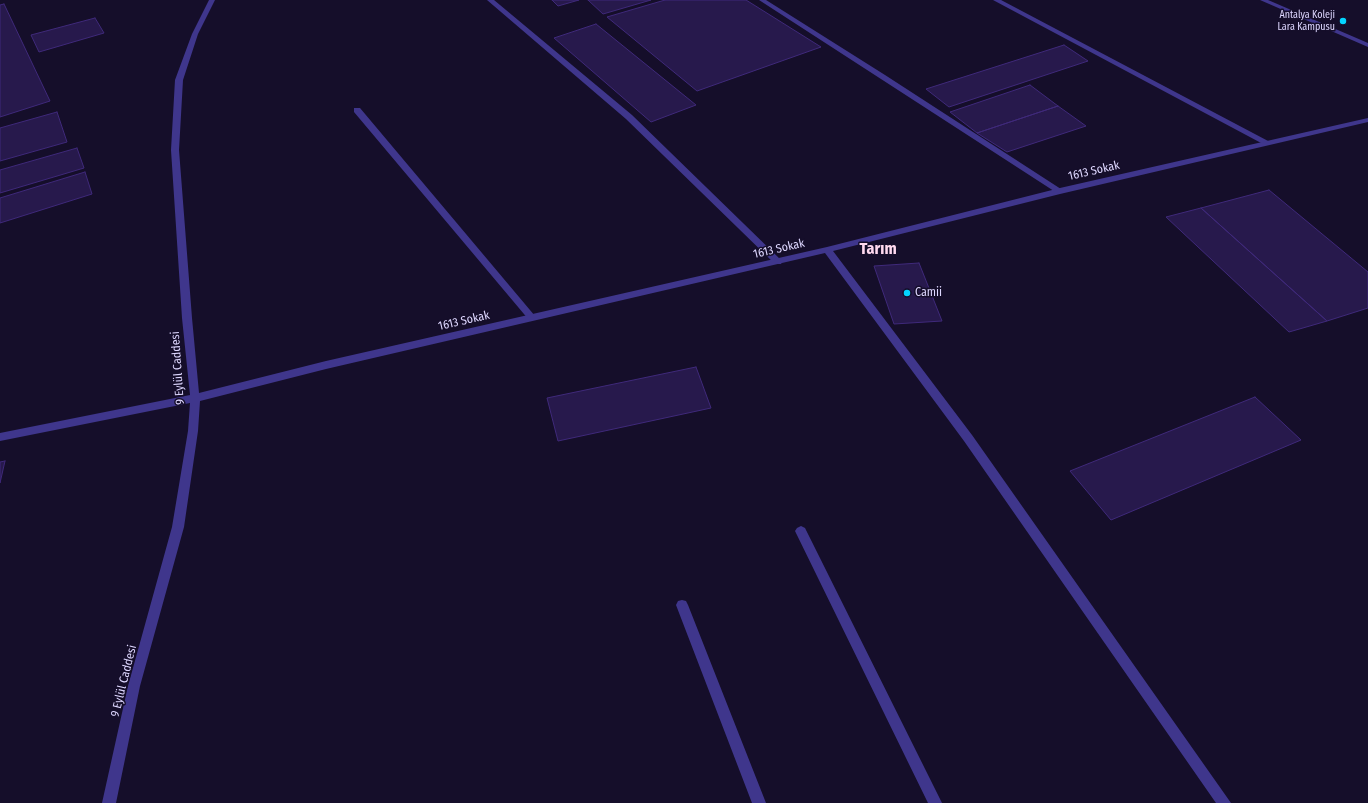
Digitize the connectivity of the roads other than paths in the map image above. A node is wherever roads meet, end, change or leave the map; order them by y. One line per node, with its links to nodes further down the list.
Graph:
1 (212, 0): 14 (street, 9 Eylül Caddesi)
2 (490, 0): 12 (street)
3 (762, 0): 10 (street)
4 (996, 0): 9 (street)
5 (1262, 0): 6 (street)
6 (1368, 45)
7 (357, 110): 13 (street)
8 (1368, 120): 9 (street, 1613 Sokak)
9 (1266, 142): 10 (street, 1613 Sokak)
10 (1060, 191): 11 (street, 1613 Sokak)
11 (827, 250): 12 (street, 1613 Sokak); 21 (street)
12 (778, 262): 13 (street, 1613 Sokak)
13 (532, 318): 14 (street, 1613 Sokak)
14 (195, 398): 15 (street, 1613 Sokak); 18 (street, 9 Eylül Caddesi)
15 (0, 437)
16 (801, 531): 20 (street)
17 (682, 605): 19 (street)
18 (109, 803)
19 (759, 803)
20 (934, 803)
21 (1224, 803)

